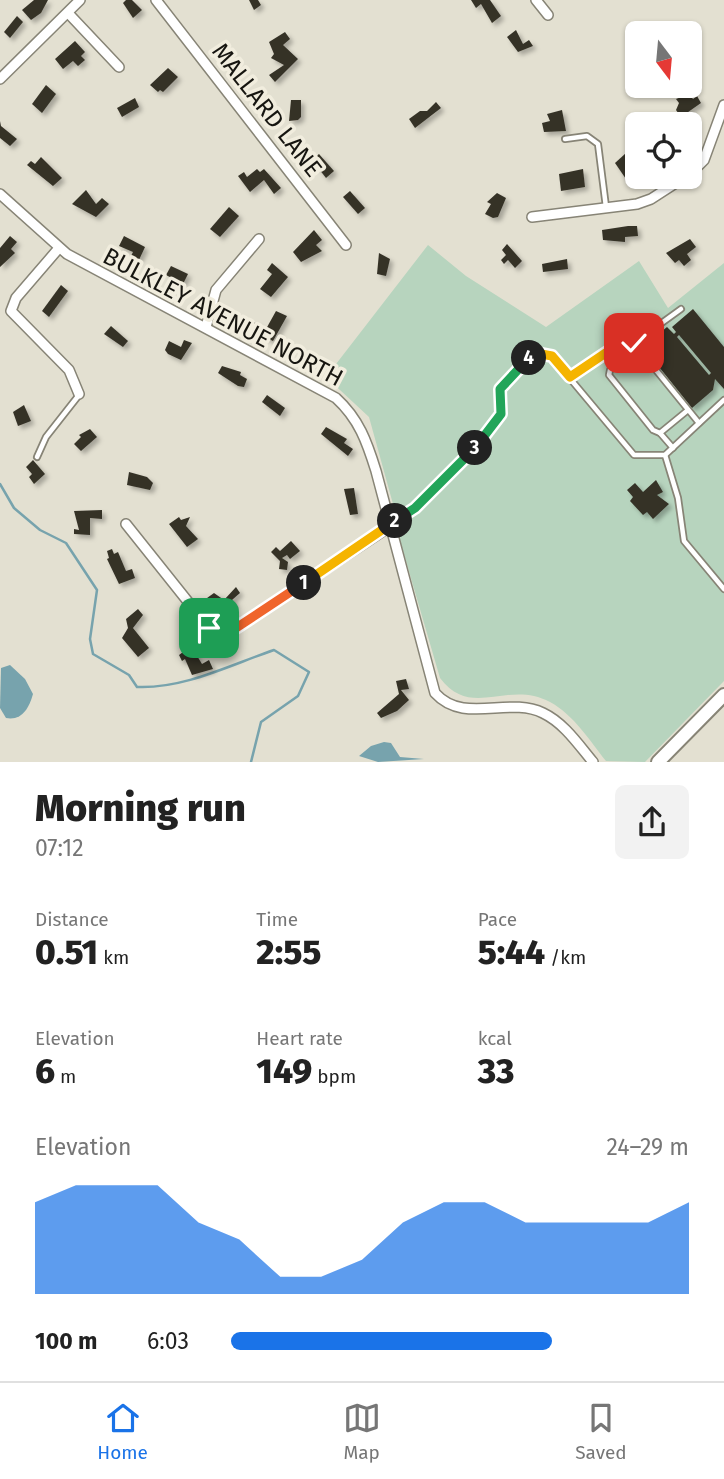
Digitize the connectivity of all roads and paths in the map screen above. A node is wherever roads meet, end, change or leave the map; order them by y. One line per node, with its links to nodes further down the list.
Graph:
1 (80, 0): 4 (street)
2 (156, 0): 16 (street, MALLARD LANE)
3 (536, 0): 5 (street)
4 (68, 13): 6 (street); 7 (street)
5 (548, 15)
6 (119, 67)
7 (0, 79)
8 (724, 105): 10 (street)
9 (565, 139): 13 (lane)
10 (702, 162)
11 (666, 189): 13 (street)
12 (0, 194): 17 (street, BULKLEY AVENUE NORTH)
13 (606, 208): 14 (street)
14 (532, 216)
15 (259, 239): 19 (street)
16 (346, 245)
17 (59, 248): 19 (street, BULKLEY AVENUE NORTH); 23 (street)
18 (681, 309): 20 (lane)
19 (206, 327): 32 (street, BULKLEY AVENUE NORTH)
20 (634, 343): 21 (lane); 22 (lane)
21 (638, 348): 25 (lane); 27 (lane)
22 (570, 377): 29 (lane); 32 (lane)
23 (79, 394): 30 (lane)
24 (724, 400): 26 (lane)
25 (688, 410): 26 (lane); 27 (lane)
26 (699, 423): 28 (lane)
27 (660, 433): 28 (lane)
28 (673, 448): 29 (lane)
29 (665, 455): 33 (lane)
30 (37, 457)
31 (126, 524): 32 (street)
32 (389, 527): 35 (street, BULKLEY AVENUE NORTH)
33 (724, 589)
34 (724, 695): 36 (main road)
35 (592, 761)
36 (658, 761)

